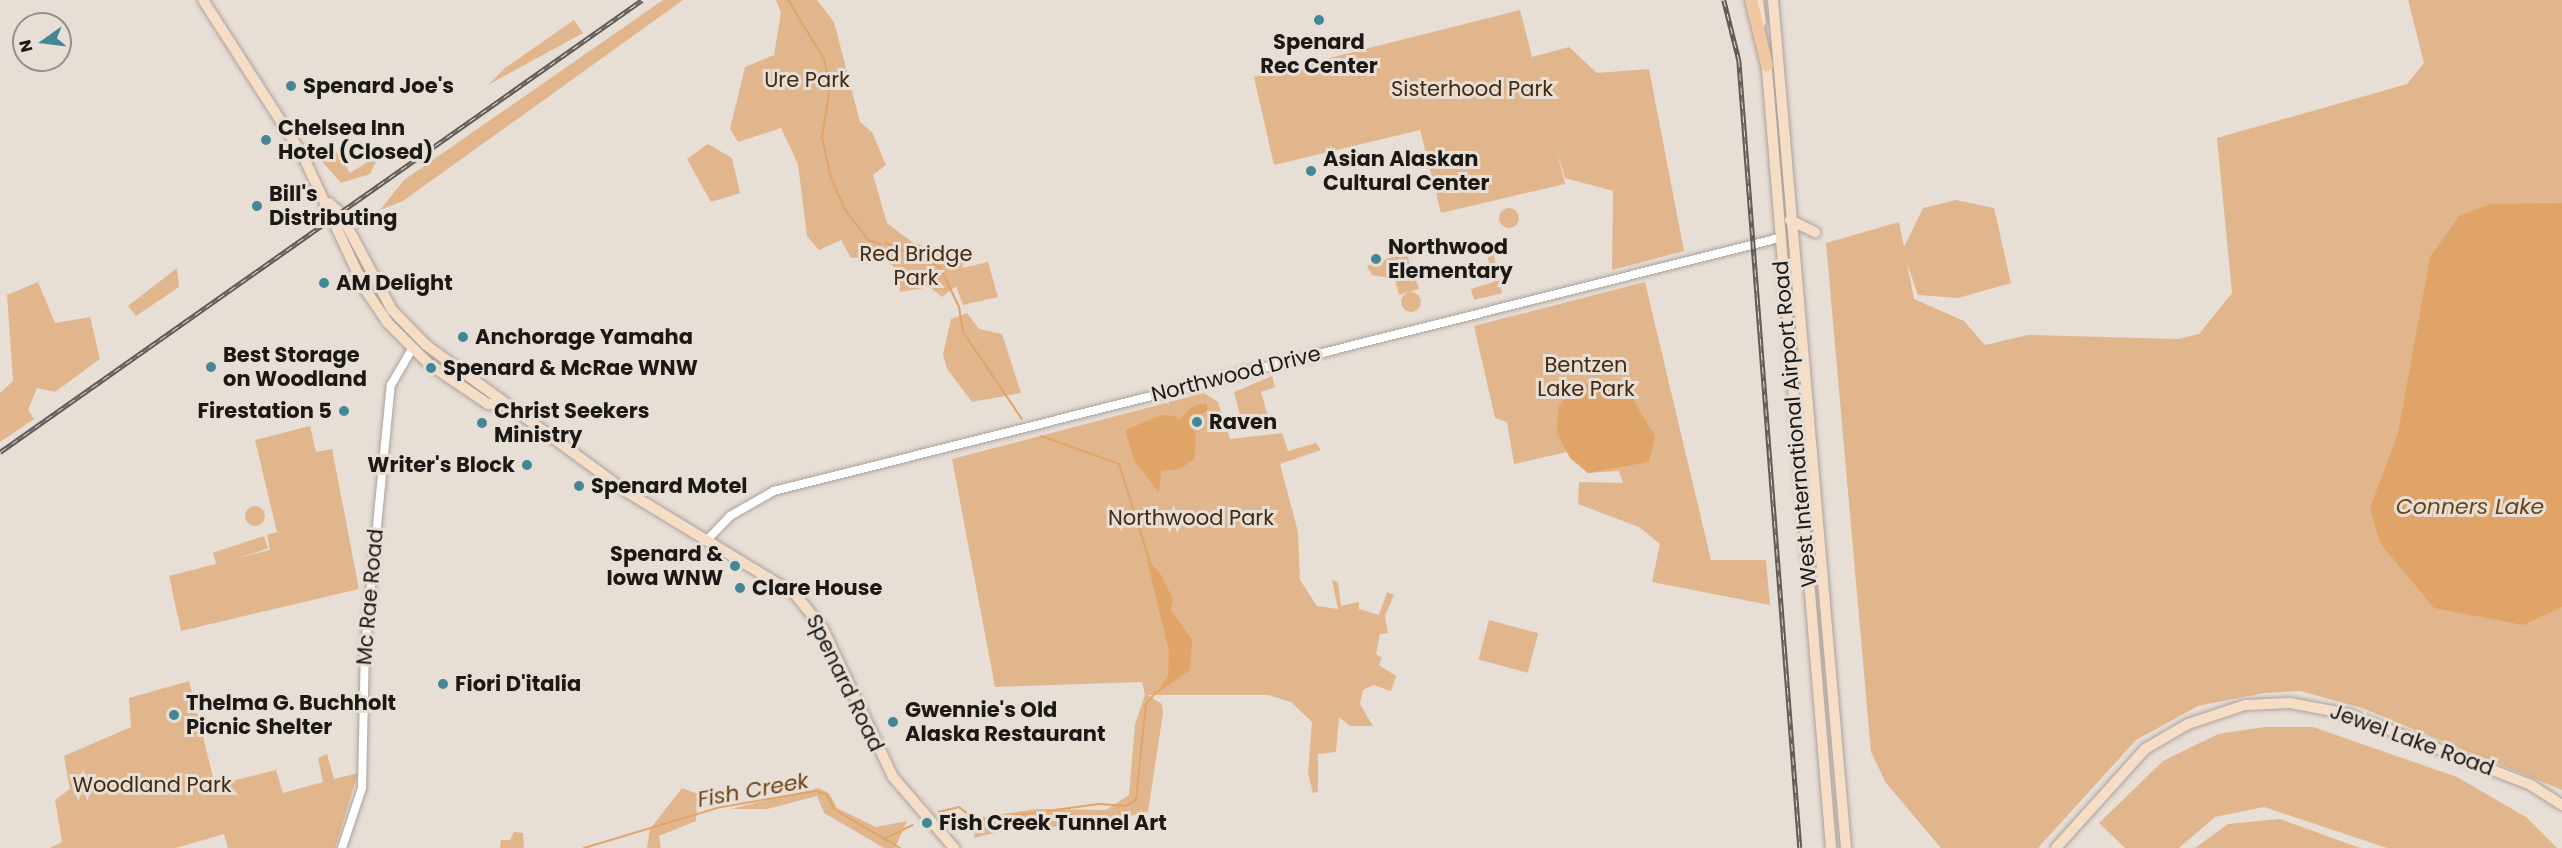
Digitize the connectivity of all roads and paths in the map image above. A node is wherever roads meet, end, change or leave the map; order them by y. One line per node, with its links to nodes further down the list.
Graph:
1 (203, 0): 8 (main road, Spenard Road)
2 (1750, 0): 5 (highway)
3 (1758, 0): 5 (main road, West International Airport Road)
4 (1773, 0): 6 (main road, West International Airport Road)
5 (1767, 65): 7 (main road, West International Airport Road)
6 (1791, 189): 9 (main road, West International Airport Road); 9 (main road)
7 (1776, 194): 9 (main road); 10 (main road, West International Airport Road)
8 (329, 203): 11 (main road, Spenard Road); 12 (main road, Spenard Road)
9 (1793, 224): 18 (main road, West International Airport Road)
10 (1779, 238): 13 (street, Northwood Drive); 17 (main road, West International Airport Road)
11 (412, 349): 12 (main road, Spenard Road); 15 (street, Mc Rae Road)
12 (503, 405): 13 (main road, Spenard Road)
13 (708, 539): 16 (main road, Spenard Road)
14 (2562, 805): 19 (main road, Jewel Lake Road)
15 (342, 848)
16 (954, 848)
17 (1831, 848)
18 (1846, 848)
19 (2056, 848)

